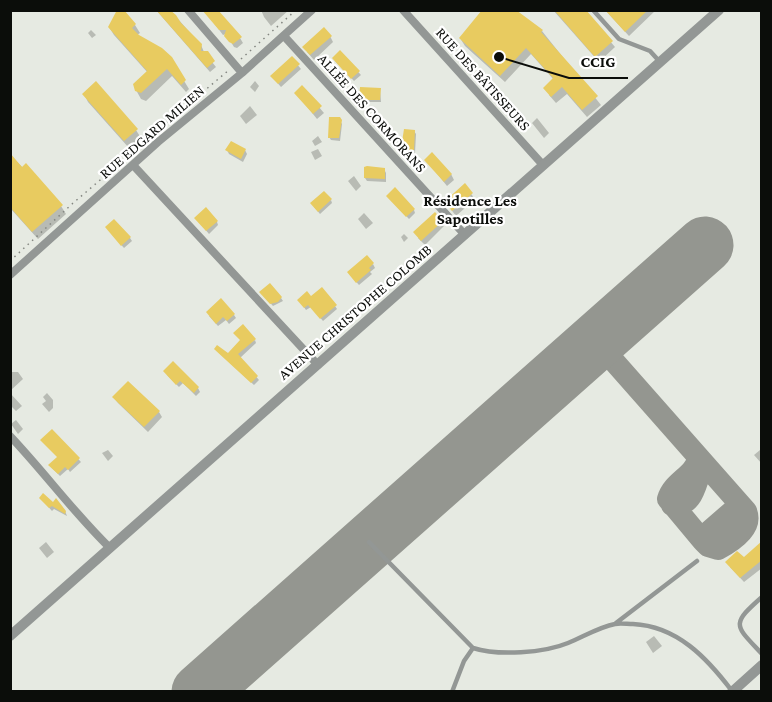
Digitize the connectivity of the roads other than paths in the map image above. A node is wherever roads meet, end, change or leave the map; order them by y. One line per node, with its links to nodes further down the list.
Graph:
1 (188, 10): 8 (street)
2 (312, 10): 6 (street, RUE EDGARD MILIEN)
3 (403, 10): 10 (street, RUE DES BÂTISSEURS)
4 (593, 10): 7 (lane)
5 (719, 10): 7 (street, AVENUE CHRISTOPHE COLOMB)
6 (284, 36): 8 (street, RUE EDGARD MILIEN); 11 (street, ALLÉE DES CORMORANS)
7 (660, 62): 10 (street, AVENUE CHRISTOPHE COLOMB)
8 (242, 73): 9 (street, RUE EDGARD MILIEN)
9 (133, 165): 12 (street, RUE EDGARD MILIEN); 13 (street)
10 (543, 165): 11 (street, AVENUE CHRISTOPHE COLOMB)
11 (465, 235): 13 (street, AVENUE CHRISTOPHE COLOMB)
12 (10, 274)
13 (318, 365): 16 (street, AVENUE CHRISTOPHE COLOMB)
14 (10, 436): 16 (street)
15 (369, 542): 21 (lane)
16 (110, 548): 20 (street, AVENUE CHRISTOPHE COLOMB)
17 (697, 561): 19 (lane)
18 (762, 597): 22 (lane)
19 (616, 624): 21 (lane); 24 (lane)
20 (10, 636)
21 (473, 648): 25 (lane)
22 (762, 654)
23 (762, 665): 24 (street)
24 (732, 691)
25 (452, 692)

